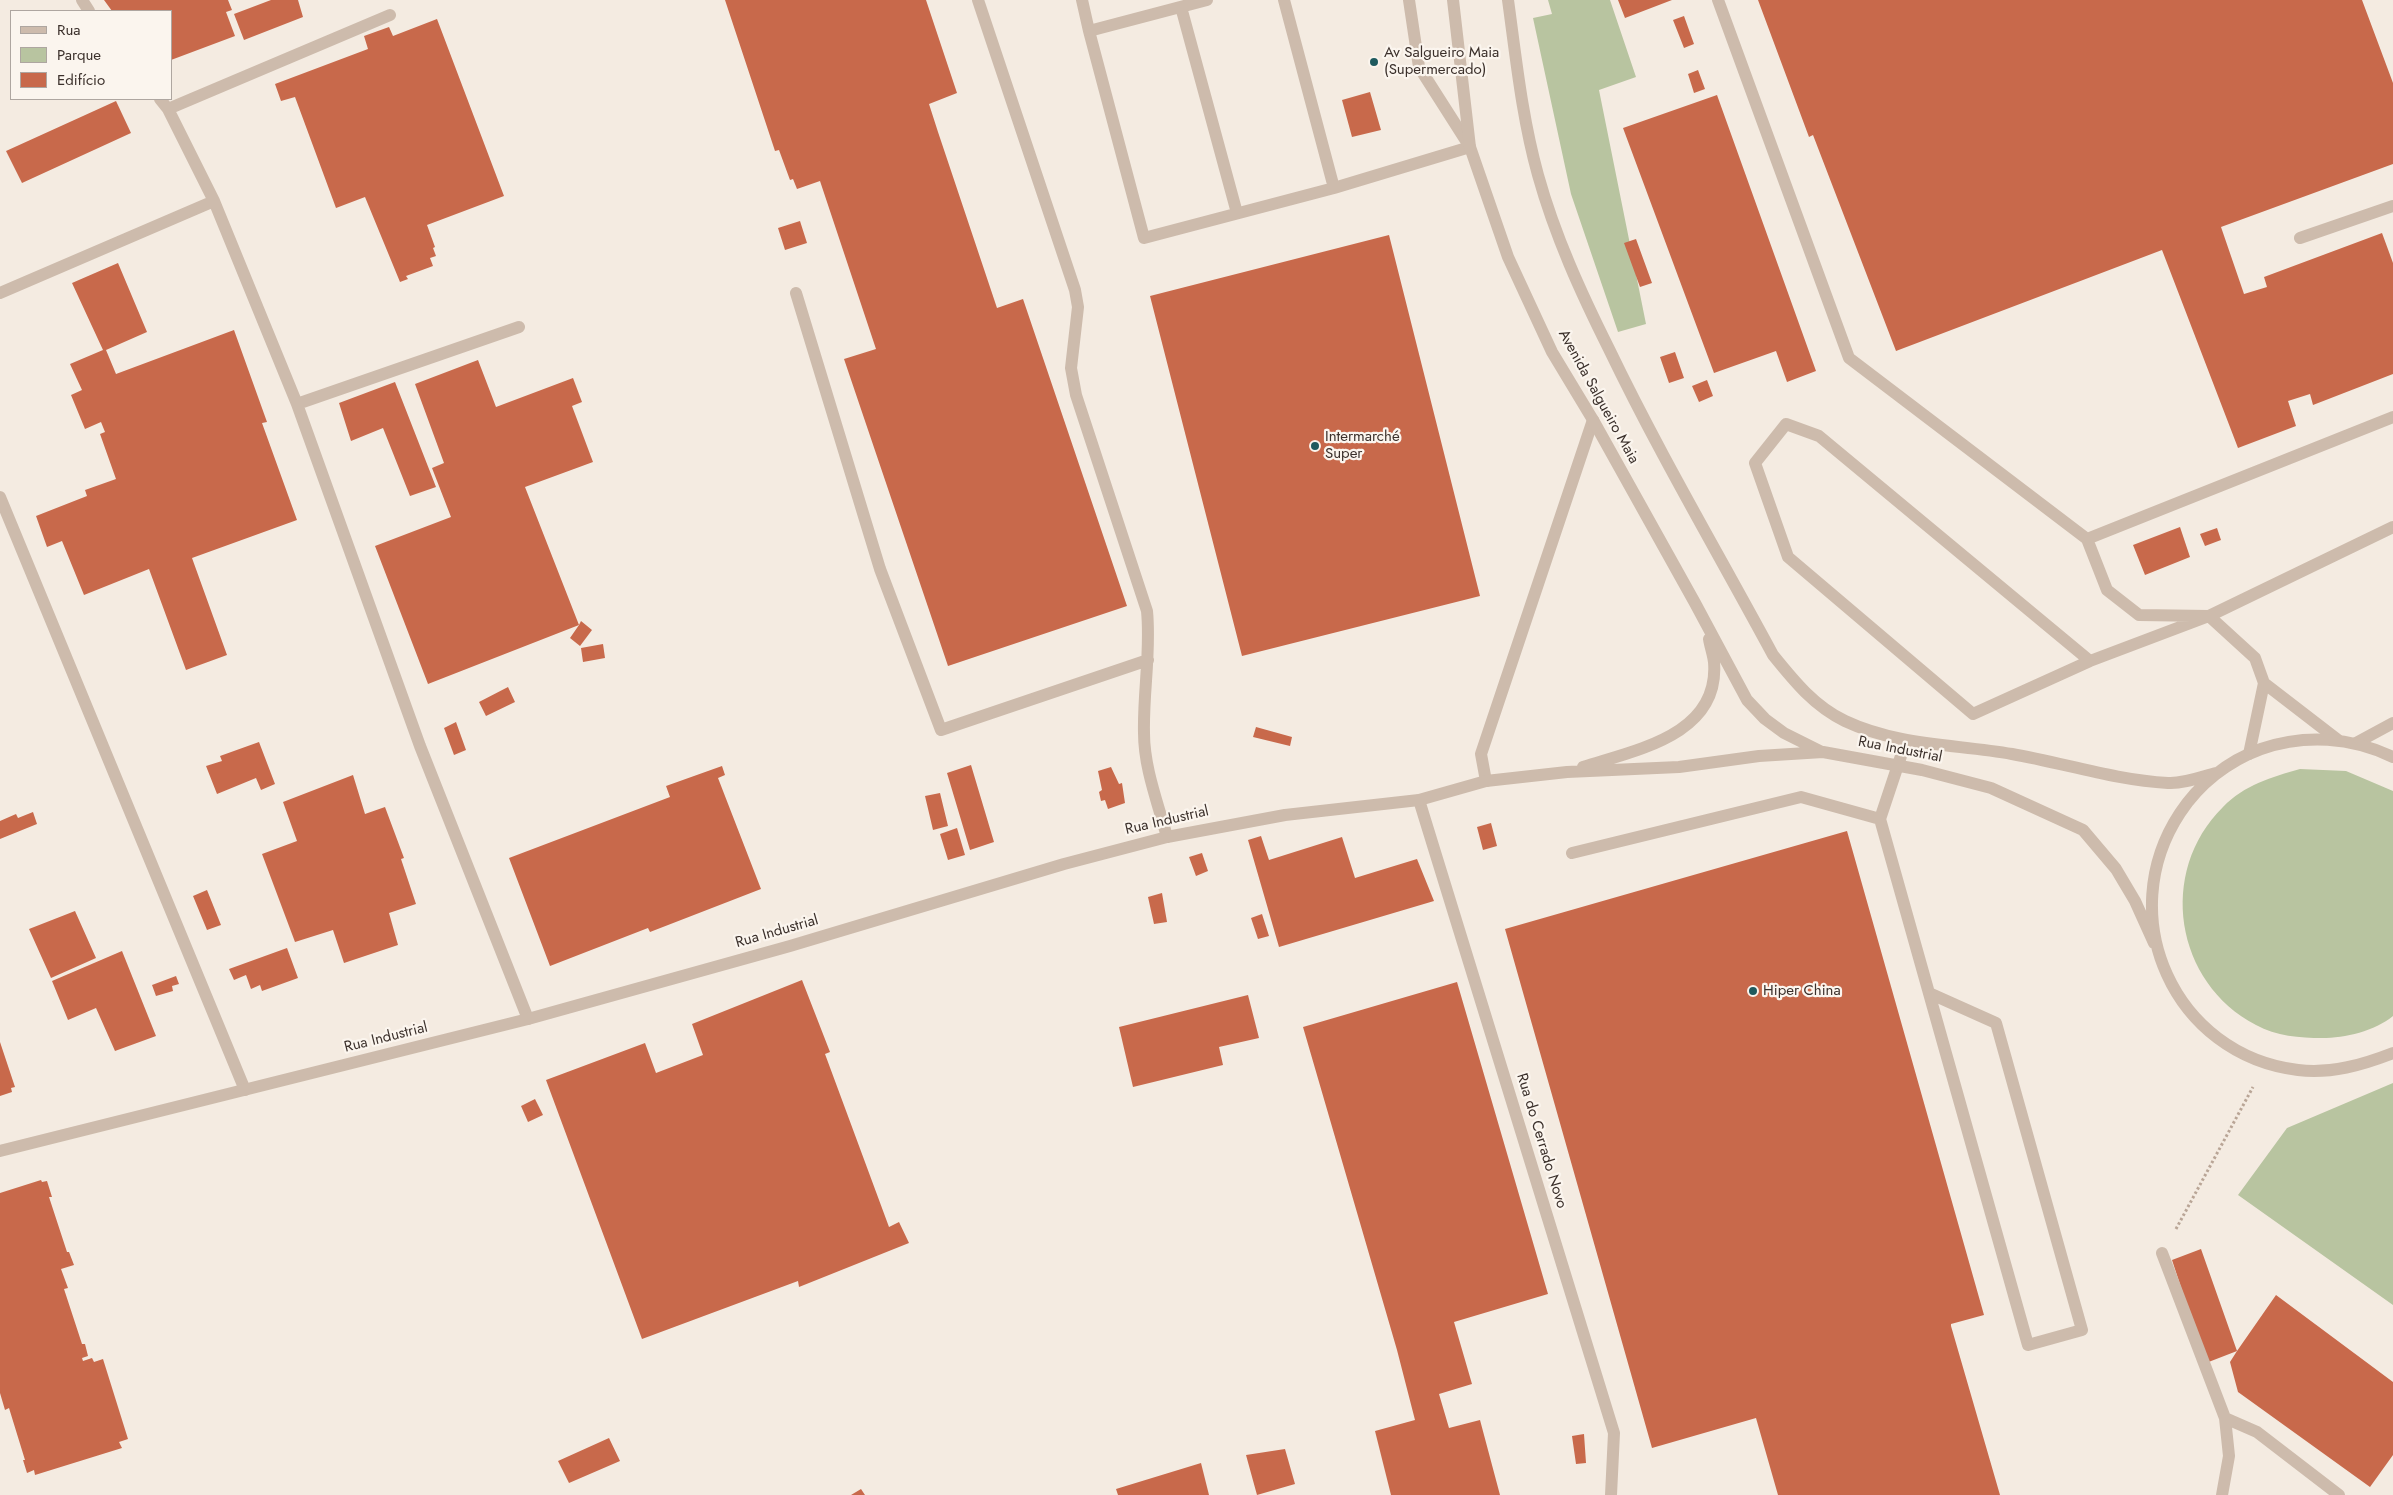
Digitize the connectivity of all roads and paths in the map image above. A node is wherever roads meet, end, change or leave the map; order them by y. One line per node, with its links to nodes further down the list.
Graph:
1 (978, 0): 31 (street)
2 (1082, 0): 11 (street)
3 (1207, 0): 9 (street)
4 (1284, 0): 15 (street)
5 (1410, 0): 14 (street)
6 (1453, 0): 14 (street, Avenida Salgueiro Maia)
7 (1508, 0): 34 (street, Avenida Salgueiro Maia)
8 (1718, 0): 28 (street)
9 (1181, 7): 11 (street); 18 (street)
10 (390, 15): 13 (street)
11 (1089, 31): 18 (street)
12 (161, 100): 13 (street)
13 (168, 109): 16 (street)
14 (1470, 148): 15 (street); 25 (street, Avenida Salgueiro Maia)
15 (1334, 188): 18 (street)
16 (214, 201): 21 (street); 23 (street)
17 (2393, 206): 19 (street)
18 (1237, 213)
19 (2300, 238)
20 (796, 293): 31 (street)
21 (0, 294)
22 (519, 327): 23 (street)
23 (297, 404): 52 (street)
24 (2393, 417): 28 (street)
25 (1593, 420): 30 (street, Avenida Salgueiro Maia); 45 (street)
26 (0, 497): 55 (street)
27 (2393, 528): 29 (street)
28 (2087, 539): 29 (street)
29 (2209, 616): 32 (street); 33 (street)
30 (1705, 622): 39 (street, Avenida Salgueiro Maia); 43 (street, Rua Industrial)
31 (1148, 660): 48 (street)
32 (2090, 661): 32 (street)
33 (2264, 683): 36 (street); 40 (street)
34 (1844, 721): 37 (street, Rua Industrial)
35 (2393, 723): 38 (street)
36 (2338, 740): 38 (street); 40 (street)
37 (1906, 741): 42 (street); 44 (street, Rua Industrial)
38 (2356, 743): 41 (street)
39 (1823, 752): 42 (street, Rua Industrial); 43 (street, Rua Industrial)
40 (2249, 754): 44 (street)
41 (2393, 757)
42 (1897, 765): 47 (street); 50 (street, Rua Industrial)
43 (1567, 772): 45 (street, Rua Industrial)
44 (2216, 773): 50 (street)
45 (1486, 781): 46 (street, Rua Industrial)
46 (1419, 800): 48 (street, Rua Industrial); 59 (street, Rua do Cerrado Novo)
47 (1880, 819): 49 (street); 51 (street)
48 (1167, 837): 52 (street, Rua Industrial)
49 (1572, 853)
50 (2154, 942): 54 (street)
51 (1929, 993): 51 (street)
52 (528, 1019): 55 (street, Rua Industrial)
53 (2393, 1053): 54 (street)
54 (2266, 1063): 57 (path)
55 (246, 1090): 56 (street, Rua Industrial)
56 (0, 1151)
57 (2162, 1253): 58 (street)
58 (2225, 1418): 60 (street); 61 (street)
59 (1611, 1495)
60 (2222, 1495)
61 (2339, 1495)

